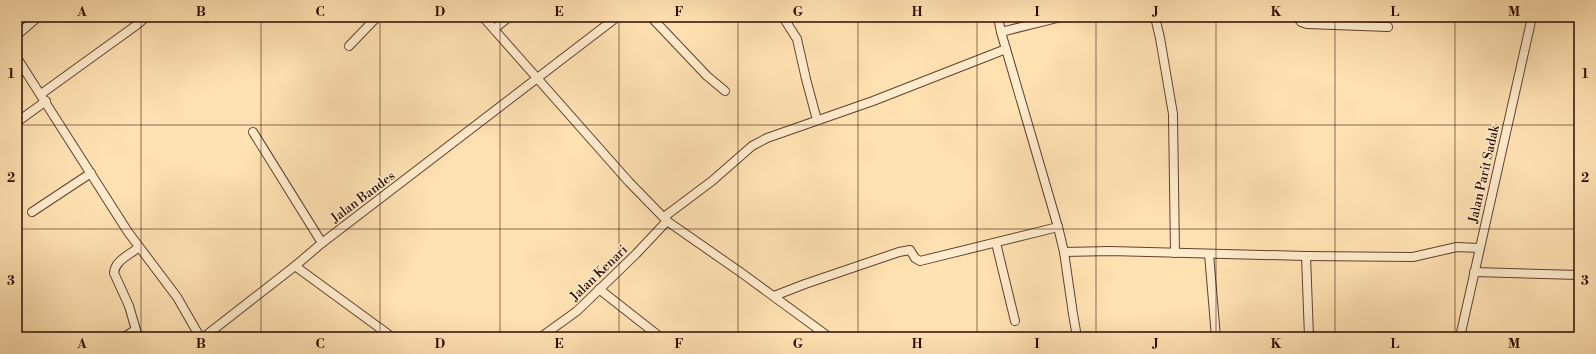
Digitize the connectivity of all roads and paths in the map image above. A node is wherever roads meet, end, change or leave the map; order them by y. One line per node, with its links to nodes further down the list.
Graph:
1 (38, 17): 17 (street)
2 (146, 17): 23 (street)
3 (377, 17): 18 (street)
4 (483, 17): 15 (street)
5 (509, 17): 15 (street)
6 (617, 17): 21 (street, Jalan Bandes)
7 (651, 17): 22 (street)
8 (783, 17): 25 (street)
9 (998, 17): 16 (street)
10 (1061, 17): 16 (street)
11 (1155, 17): 37 (street)
12 (1297, 17): 14 (street)
13 (1532, 17): 35 (street, Jalan Parit Sadak)
14 (1388, 27)
15 (494, 29): 21 (street)
16 (1001, 32): 19 (street)
17 (17, 35)
18 (349, 46)
19 (1006, 49): 25 (street, Jalan Kenari); 31 (street)
20 (17, 58): 23 (street)
21 (537, 78): 30 (street); 32 (street, Jalan Bandes)
22 (725, 91)
23 (41, 94): 24 (street)
24 (46, 102): 26 (street); 28 (street)
25 (817, 120): 30 (street, Jalan Kenari)
26 (17, 122)
27 (253, 132): 32 (street)
28 (91, 173): 29 (street); 34 (street)
29 (32, 212)
30 (666, 219): 43 (street, Jalan Kenari); 44 (street)
31 (1058, 227): 33 (street); 36 (street)
32 (322, 243): 40 (street, Jalan Bandes)
33 (996, 243): 44 (street); 45 (street)
34 (139, 247): 46 (street); 48 (street)
35 (1479, 248): 39 (street); 41 (street, Jalan Parit Sadak)
36 (1064, 252): 37 (street); 54 (street)
37 (1176, 253): 38 (street)
38 (1209, 254): 39 (street); 55 (street)
39 (1306, 256): 56 (street)
40 (295, 266): 49 (street, Jalan Bandes); 50 (street)
41 (1478, 273): 42 (street); 57 (street, Jalan Parit Sadak)
42 (1579, 275)
43 (599, 289): 51 (street, Jalan Kenari); 52 (street)
44 (774, 296): 53 (street)
45 (1014, 321)
46 (136, 334): 47 (street)
47 (124, 337)
48 (200, 337)
49 (204, 337)
50 (392, 337)
51 (542, 337)
52 (660, 337)
53 (829, 337)
54 (1078, 337)
55 (1216, 337)
56 (1309, 337)
57 (1460, 337)

